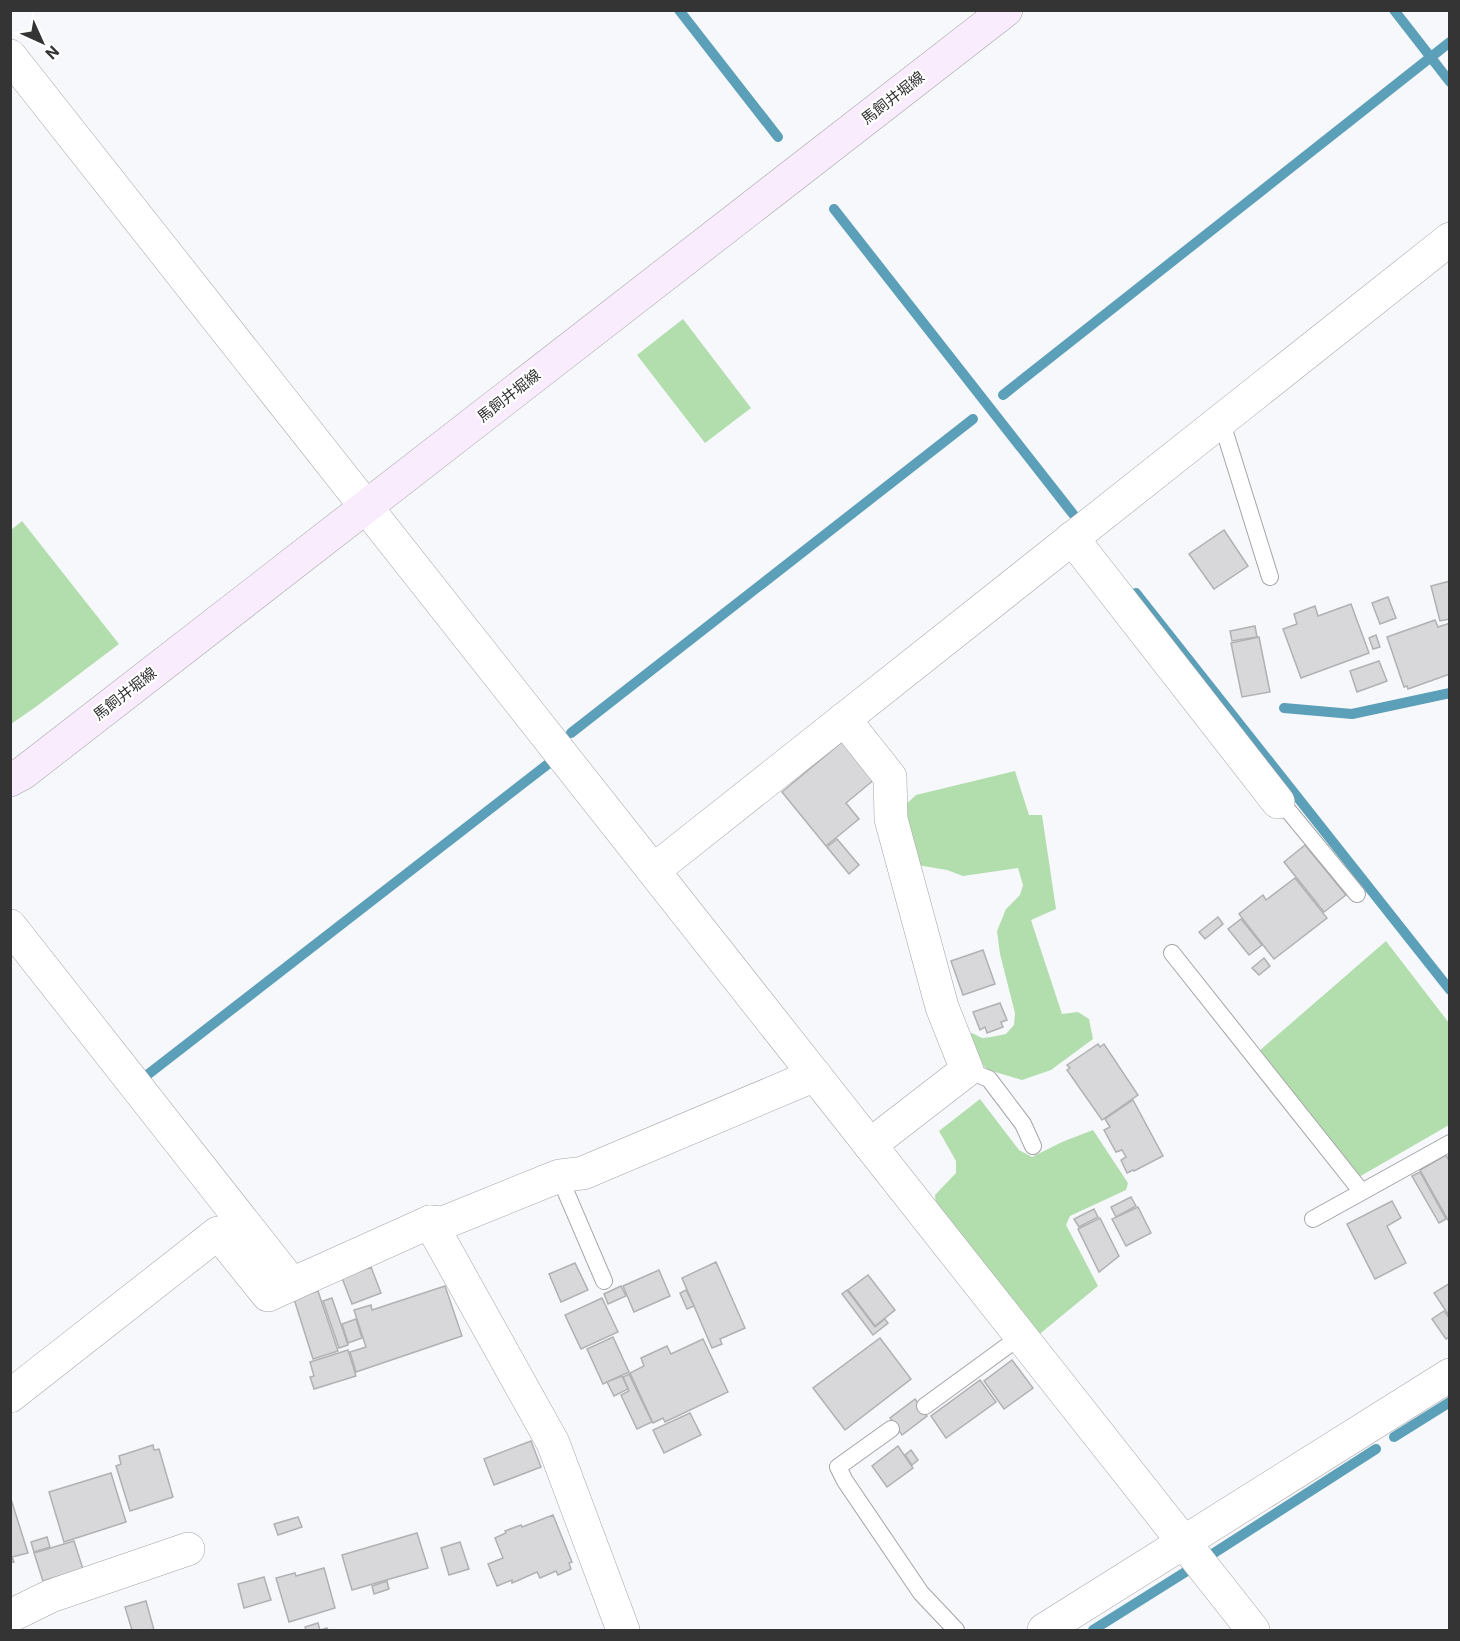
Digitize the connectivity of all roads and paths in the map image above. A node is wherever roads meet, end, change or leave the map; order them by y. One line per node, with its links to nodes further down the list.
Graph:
1 (1006, 10): 5 (main road, 馬飼井堀線)
2 (10, 56): 5 (street)
3 (1449, 239): 4 (street)
4 (1221, 420): 6 (street); 7 (lane)
5 (366, 506): 9 (main road, 馬飼井堀線); 11 (street)
6 (1072, 538): 8 (street); 10 (street)
7 (1270, 577)
8 (844, 719): 11 (street); 15 (street)
9 (10, 780)
10 (1278, 802): 12 (lane)
11 (654, 870): 16 (street)
12 (1357, 894)
13 (10, 926): 25 (street)
14 (1172, 953): 21 (lane)
15 (967, 1070): 18 (street); 19 (lane)
16 (815, 1075): 18 (street); 20 (street)
17 (1449, 1143): 21 (lane)
18 (870, 1145): 26 (street)
19 (1033, 1146)
20 (559, 1176): 23 (street); 24 (lane)
21 (1361, 1191): 22 (lane)
22 (1312, 1219)
23 (430, 1222): 25 (street); 34 (street)
24 (604, 1281)
25 (292, 1284): 28 (street)
26 (1021, 1336): 29 (lane); 31 (street)
27 (1449, 1375): 31 (street)
28 (10, 1396)
29 (925, 1406)
30 (891, 1429): 35 (lane)
31 (1184, 1542): 36 (street); 37 (street)
32 (188, 1549): 33 (street)
33 (10, 1616)
34 (623, 1630)
35 (956, 1630)
36 (1044, 1630)
37 (1253, 1630)

